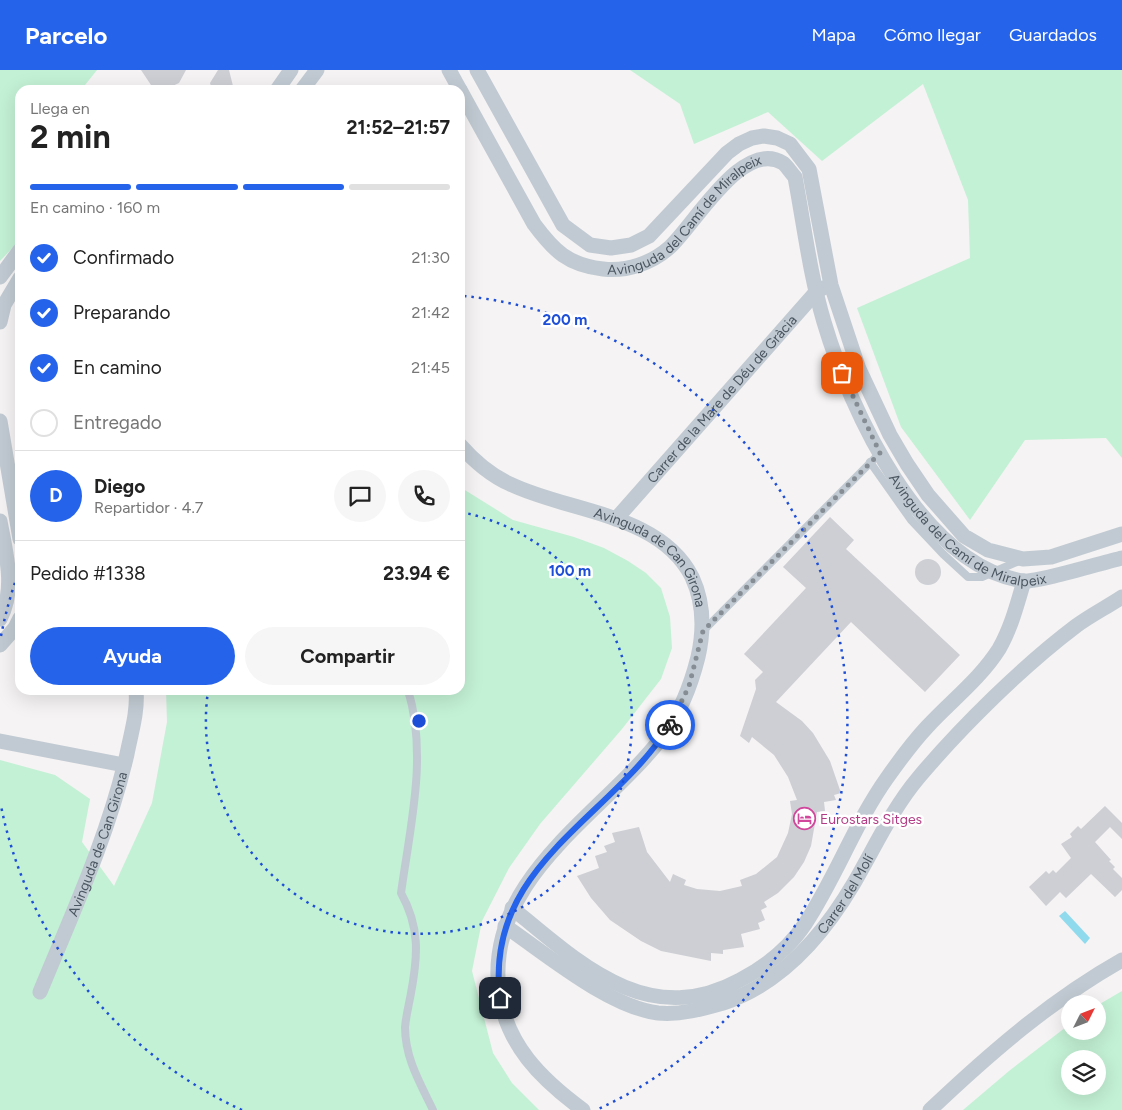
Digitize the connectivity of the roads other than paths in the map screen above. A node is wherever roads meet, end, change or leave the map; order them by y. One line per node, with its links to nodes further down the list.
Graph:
1 (291, 70): 5 (street)
2 (317, 70): 6 (street)
3 (448, 70): 7 (street, Avinguda del Camí de Miralpeix)
4 (477, 70): 11 (street, Avinguda del Camí de Miralpeix)
5 (280, 85)
6 (306, 85)
7 (457, 85)
8 (465, 99): 13 (street, Avinguda del Camí de Miralpeix)
9 (15, 257): 10 (street)
10 (0, 277)
11 (831, 285): 13 (street, Carrer de la Mare de Déu de Gràcia); 23 (street, Avinguda del Camí de Miralpeix)
12 (15, 286): 14 (street)
13 (817, 291): 17 (street, Avinguda del Camí de Miralpeix); 19 (street, Carrer de la Mare de Déu de Gràcia)
14 (0, 322)
15 (0, 420): 18 (street)
16 (465, 451): 19 (street, Avinguda de Can Girona)
17 (875, 458): 24 (street, Avinguda del Camí de Miralpeix); 24 (lane); 29 (lane)
18 (15, 509)
19 (616, 519): 29 (street, Avinguda de Can Girona)
20 (0, 521): 27 (street)
21 (1122, 534): 23 (street, Avinguda del Camí de Miralpeix)
22 (1122, 558): 25 (street, Avinguda del Camí de Miralpeix)
23 (1023, 559): 24 (lane)
24 (992, 571): 25 (street, Avinguda del Camí de Miralpeix)
25 (1024, 581): 35 (street, Carrer del Molí)
26 (1122, 597): 36 (street, Carrer del Molí)
27 (0, 619)
28 (15, 628): 30 (street)
29 (703, 631): 35 (street, Avinguda de Can Girona)
30 (0, 645)
31 (136, 695): 34 (street, Avinguda de Can Girona)
32 (410, 695): 39 (lane)
33 (0, 741): 34 (street)
34 (124, 765): 38 (street, Avinguda de Can Girona)
35 (512, 908): 36 (street, Avinguda de Can Girona)
36 (505, 926): 40 (street, Avinguda de Can Girona)
37 (1122, 960): 41 (street)
38 (40, 992)
39 (432, 1110)
40 (583, 1110)
41 (930, 1110)

